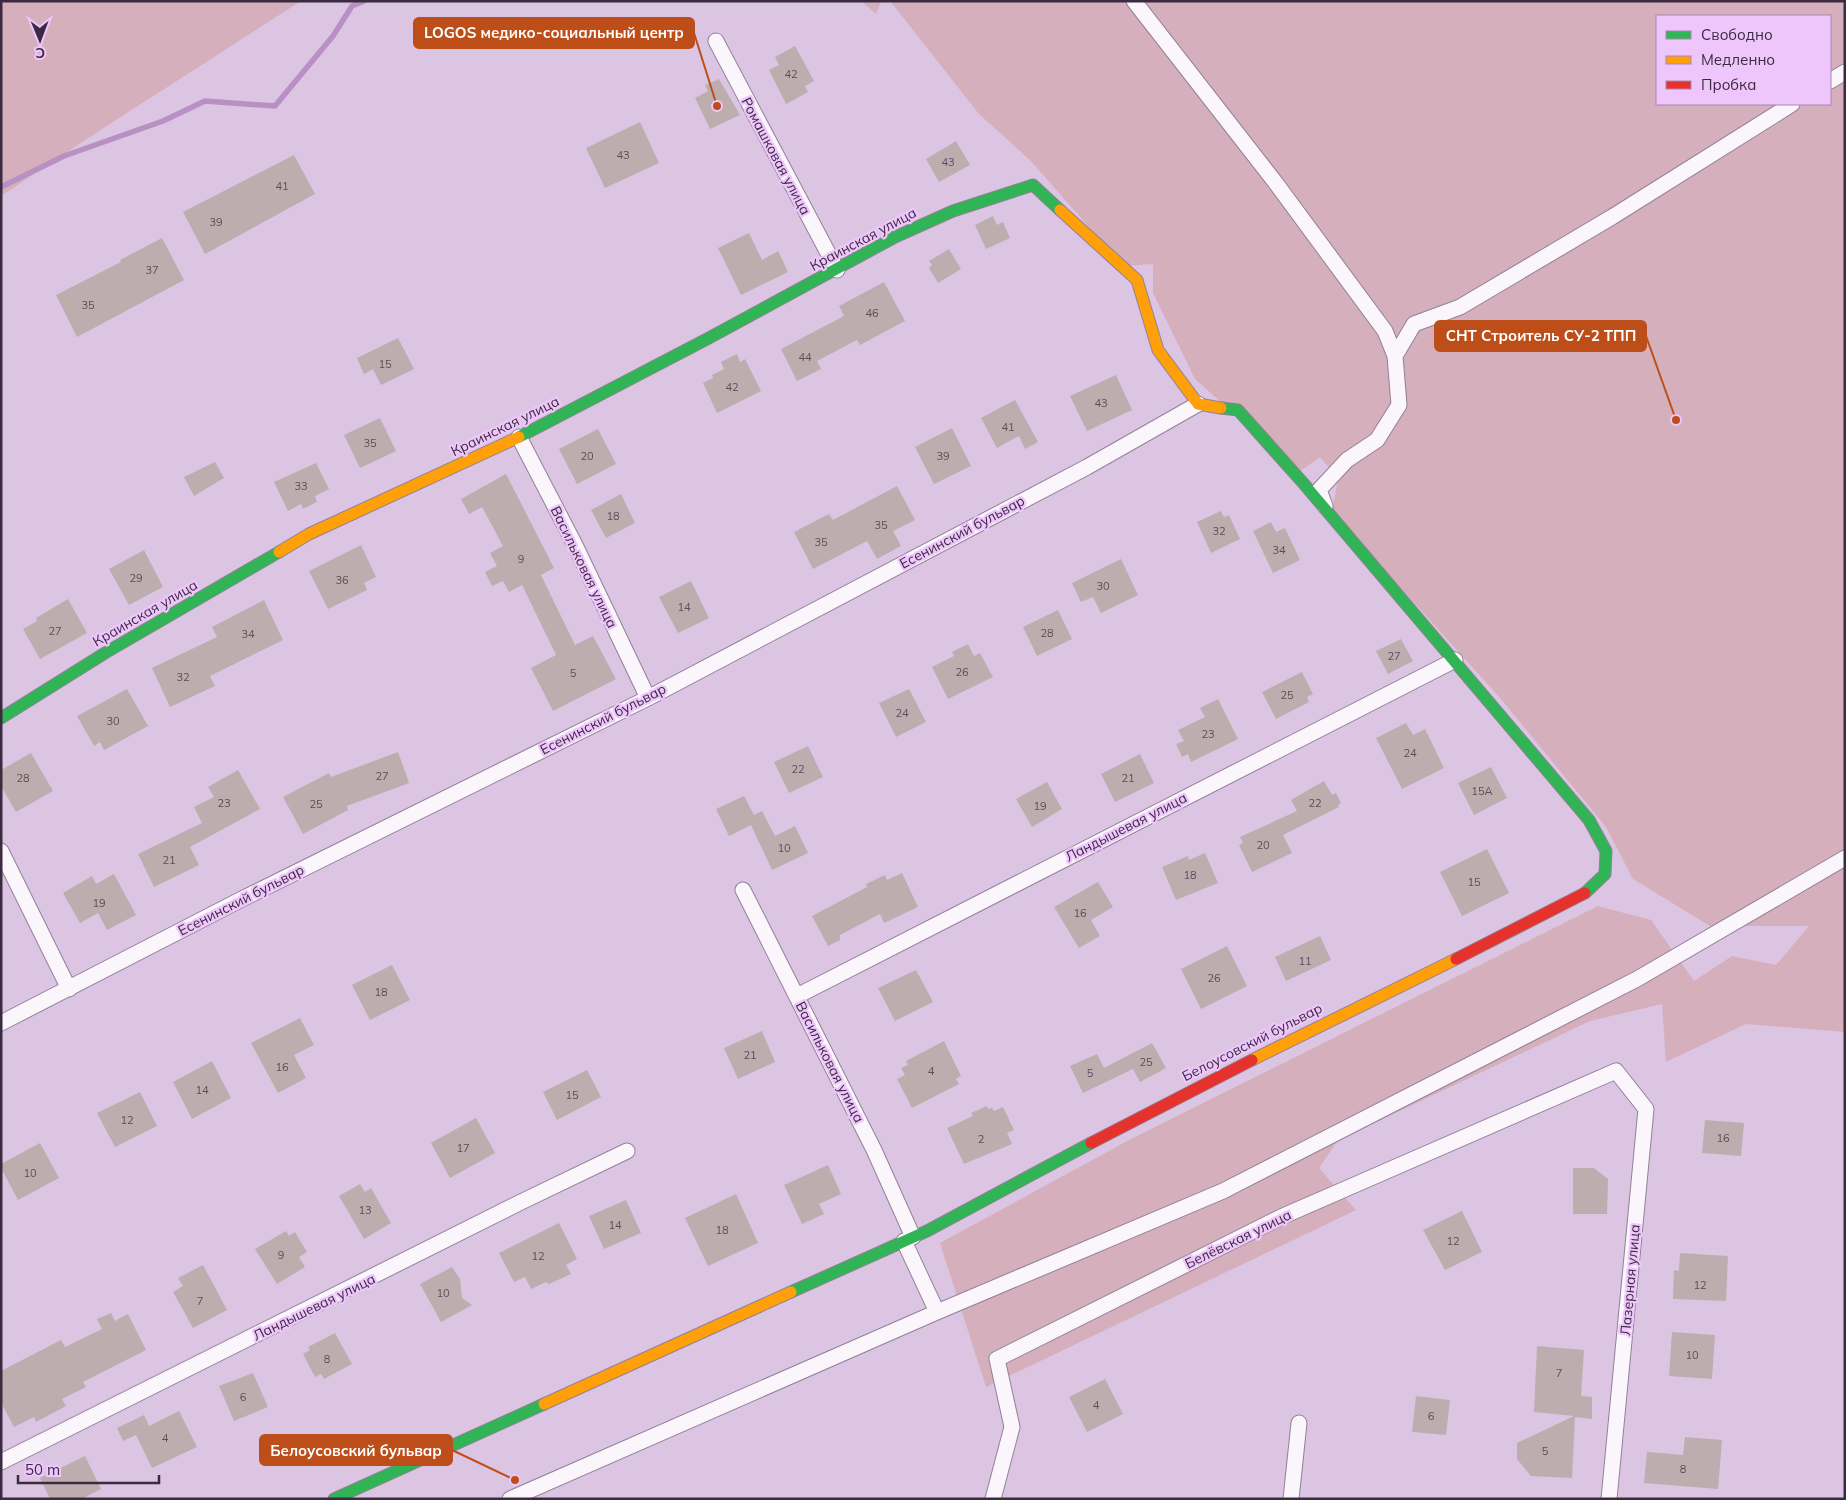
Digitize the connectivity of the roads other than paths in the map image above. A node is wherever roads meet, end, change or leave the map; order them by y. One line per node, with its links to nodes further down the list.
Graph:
1 (1134, 1): 7 (street)
2 (716, 41): 6 (street, Ромашковая улица)
3 (1845, 72): 4 (street)
4 (1831, 80)
5 (1790, 105): 7 (street)
6 (837, 270): 8 (street, Краинская улица); 9 (street, Краинская улица)
7 (1395, 356): 10 (street)
8 (1198, 404): 10 (street); 12 (street, Есенинский бульвар)
9 (518, 437): 12 (street, Васильковая улица); 13 (street, Краинская улица)
10 (1327, 512): 11 (street)
11 (1455, 660): 18 (street, Ландышевая улица); 22 (street, Белоусовский бульвар)
12 (648, 698): 17 (street, Есенинский бульвар)
13 (1, 718)
14 (1, 851): 17 (street)
15 (1845, 858): 23 (street)
16 (743, 890): 18 (street, Васильковая улица)
17 (69, 989): 19 (street, Есенинский бульвар)
18 (797, 996): 22 (street, Васильковая улица)
19 (1, 1023)
20 (1616, 1071): 28 (street, Белёвская улица); 30 (street, Лазерная улица)
21 (627, 1151): 25 (street, Ландышевая улица)
22 (908, 1239): 23 (street, Васильковая улица); 26 (street, Белоусовский бульвар)
23 (937, 1312): 27 (street)
24 (1298, 1423): 29 (street)
25 (1, 1462)
26 (334, 1499)
27 (510, 1499)
28 (993, 1499)
29 (1291, 1499)
30 (1609, 1499)

